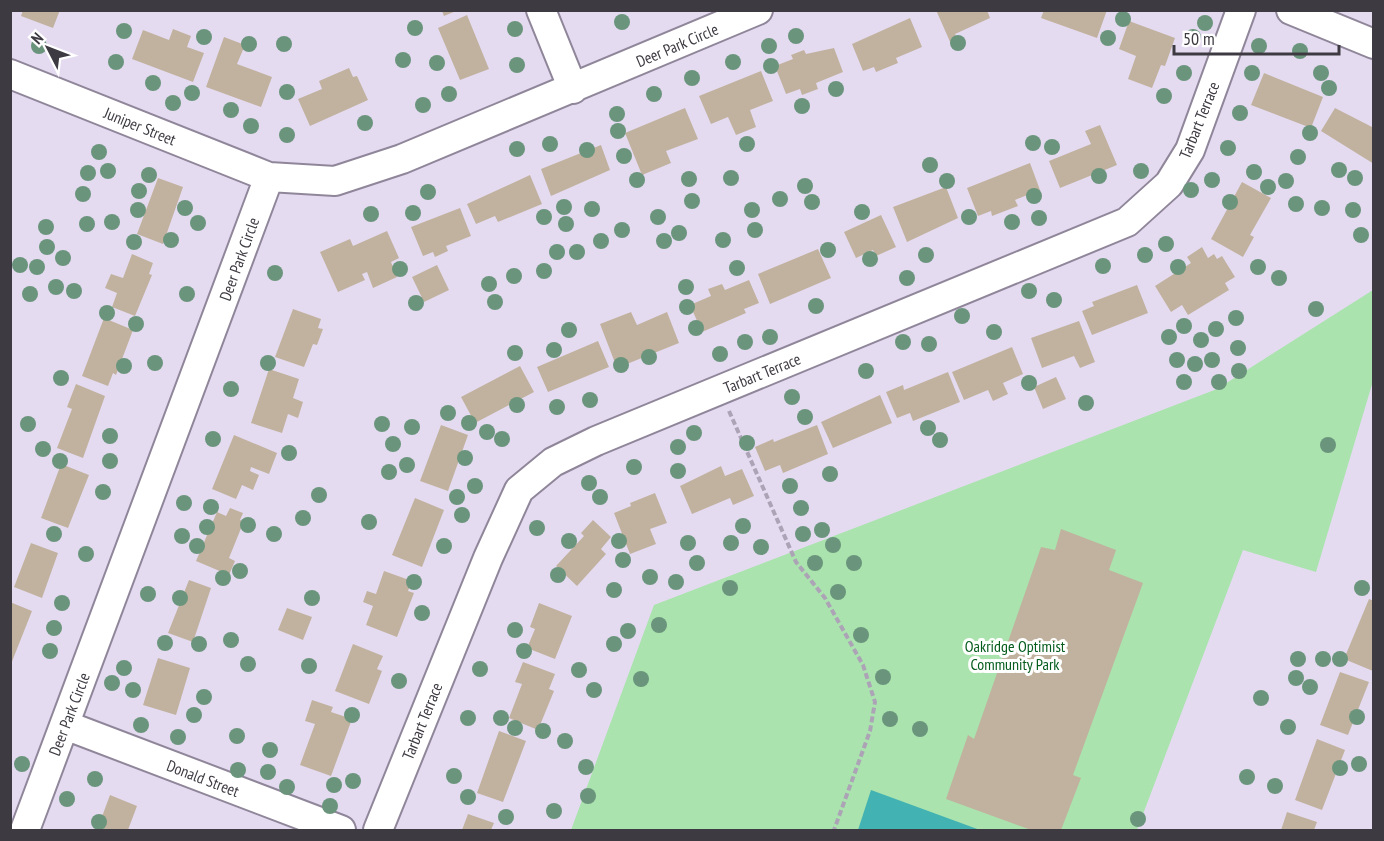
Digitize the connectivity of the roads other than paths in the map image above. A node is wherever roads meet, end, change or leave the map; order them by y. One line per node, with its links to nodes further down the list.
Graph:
1 (541, 10): 7 (street)
2 (758, 10): 7 (street, Deer Park Circle)
3 (1241, 10): 12 (street, Tarbart Terrace)
4 (1291, 10): 5 (street)
5 (1374, 44)
6 (10, 74): 8 (street, Juniper Street)
7 (573, 89): 8 (street, Deer Park Circle)
8 (269, 177): 9 (street, Deer Park Circle)
9 (65, 725): 10 (street, Deer Park Circle); 11 (street, Donald Street)
10 (25, 831)
11 (341, 831)
12 (378, 831)

